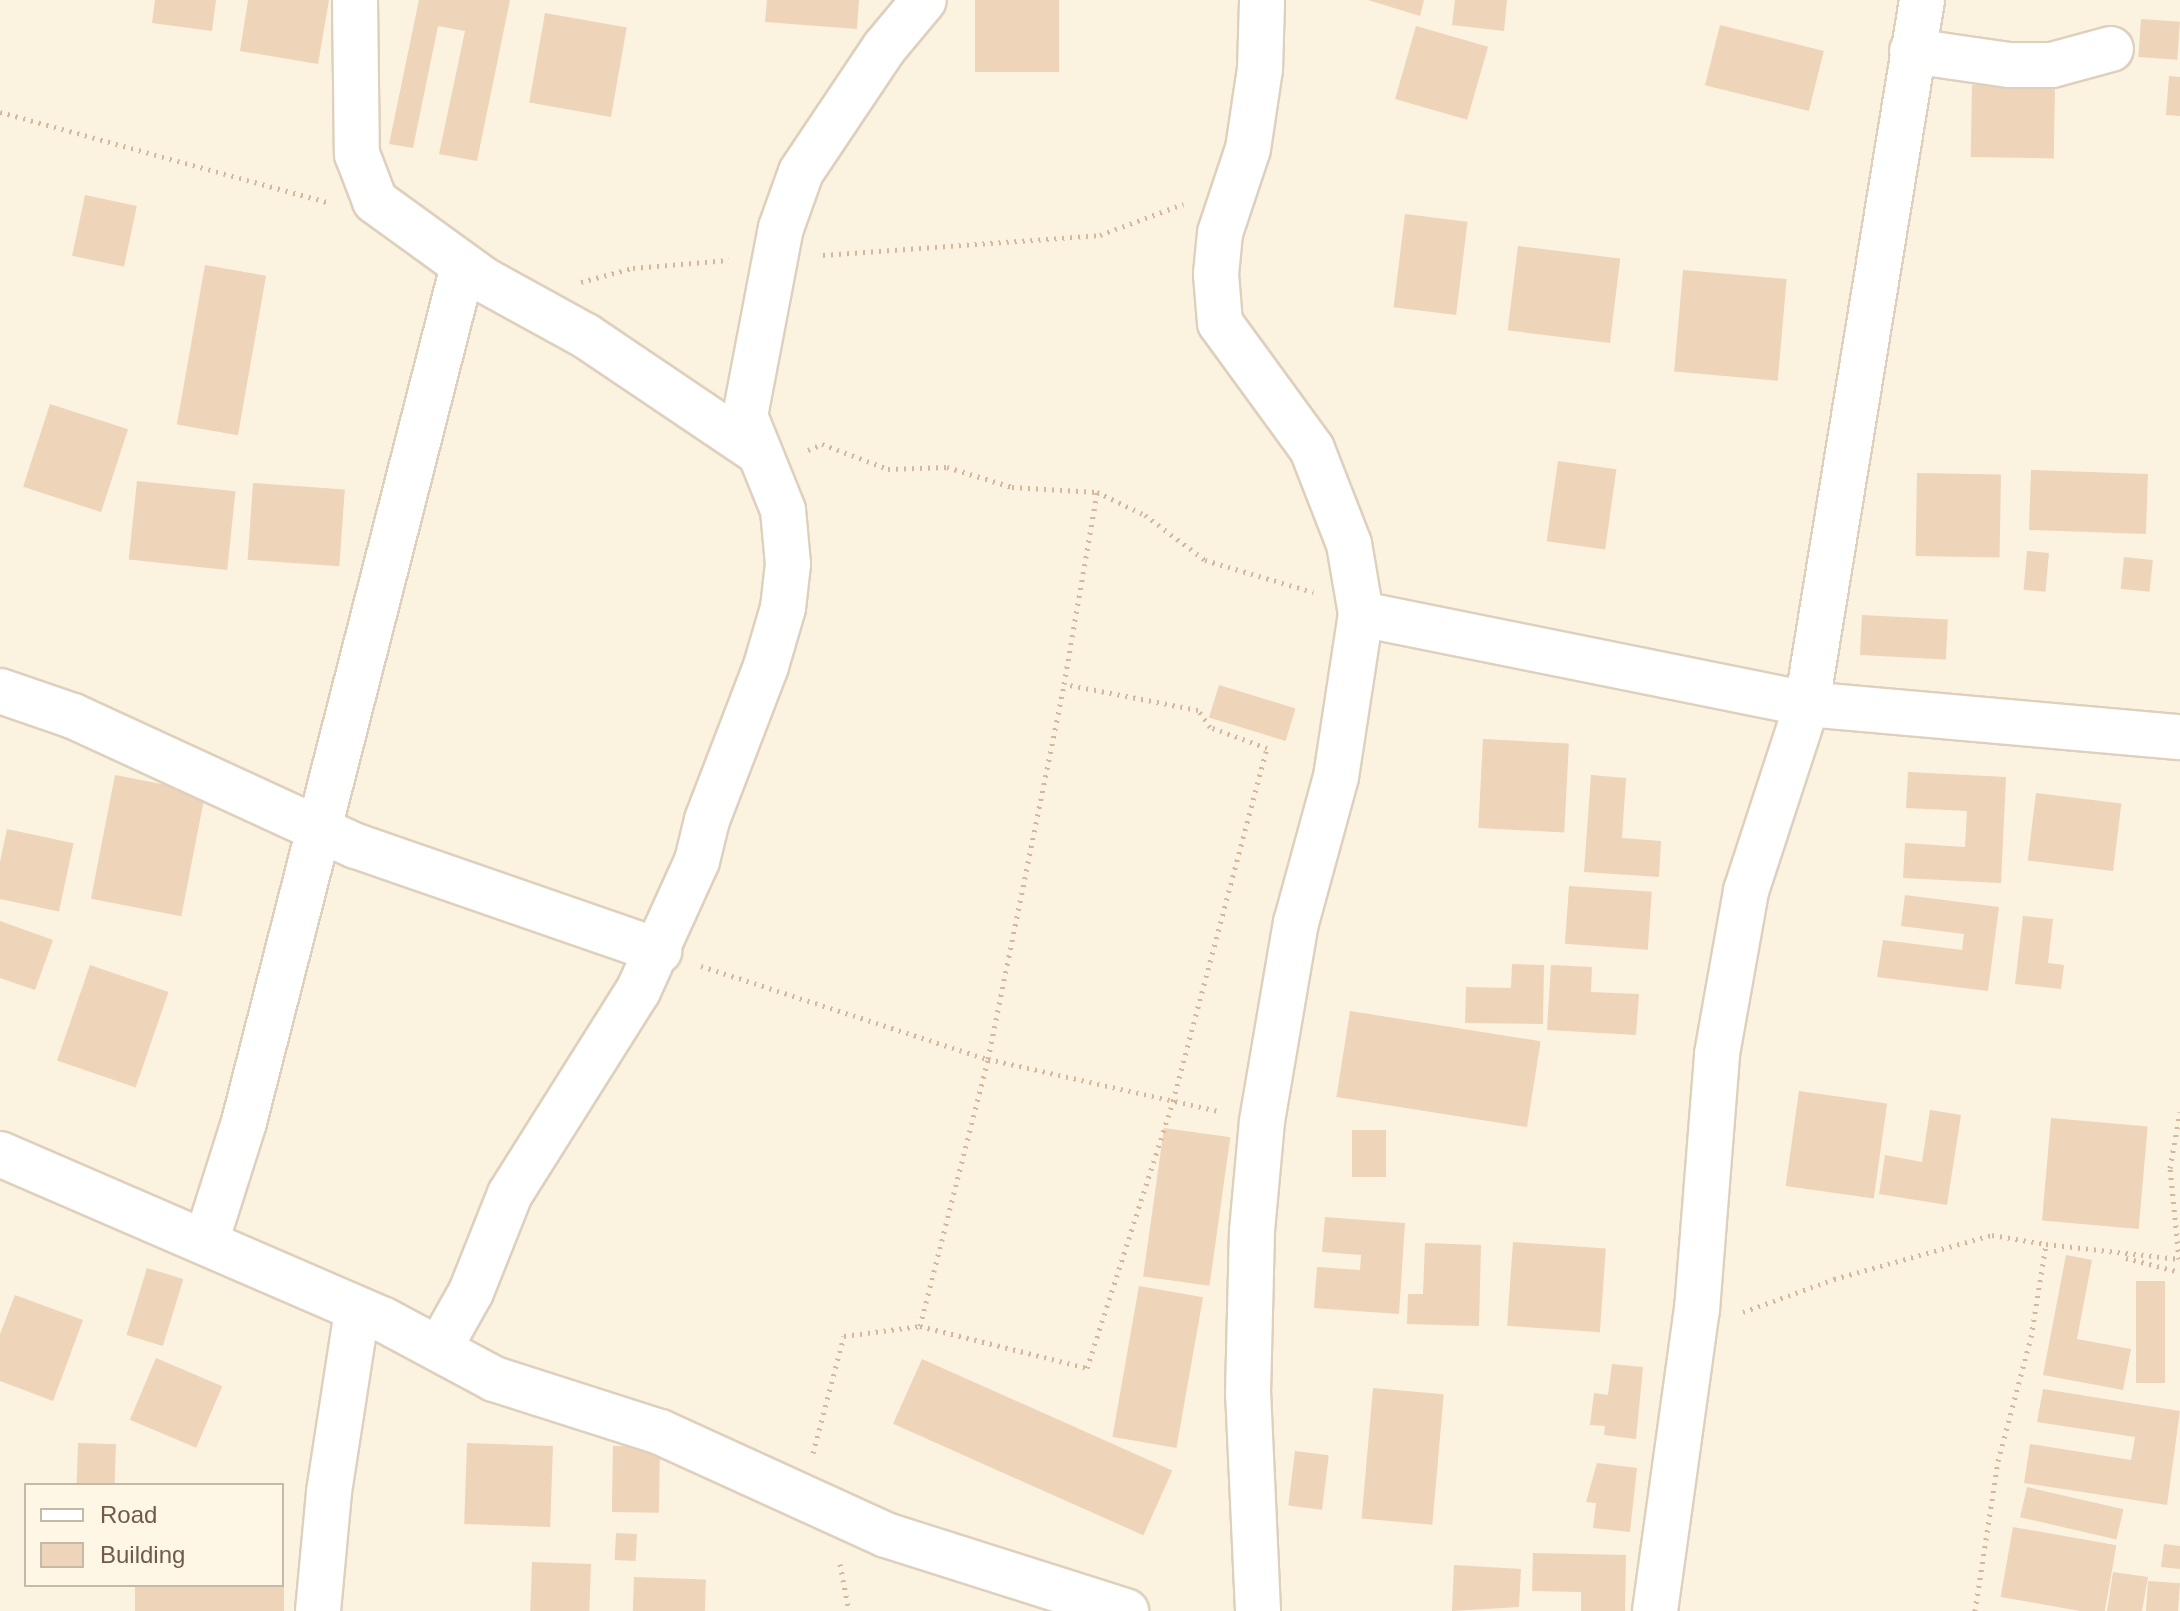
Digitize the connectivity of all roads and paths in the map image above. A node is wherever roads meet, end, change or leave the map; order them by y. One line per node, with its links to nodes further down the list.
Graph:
1 (355, 0): 9 (street)
2 (924, 0): 10 (street)
3 (1262, 0): 8 (street)
4 (1922, 0): 6 (street)
5 (2111, 49): 6 (street)
6 (1912, 51): 18 (street)
7 (0, 112): 9 (path)
8 (1239, 175): 10 (path); 15 (street)
9 (389, 216): 11 (street)
10 (776, 256): 12 (path); 13 (street)
11 (463, 266): 12 (street); 20 (street)
12 (519, 299): 13 (street)
13 (761, 459): 14 (path); 21 (street)
14 (1097, 492): 15 (path); 16 (path)
15 (1361, 614): 18 (street); 25 (street)
16 (1064, 684): 22 (path); 23 (path)
17 (0, 691): 20 (street)
18 (1807, 704): 19 (street); 33 (street)
19 (2180, 737)
20 (318, 829): 21 (street); 27 (street)
21 (659, 951): 22 (path); 34 (street)
22 (988, 1059): 23 (path); 32 (path)
23 (1173, 1101): 25 (path); 32 (path)
24 (2180, 1112): 29 (path)
25 (1262, 1121): 38 (street)
26 (0, 1154): 27 (street)
27 (206, 1242): 31 (street)
28 (2046, 1244): 29 (path); 33 (path); 40 (path)
29 (2114, 1255): 30 (path)
30 (2180, 1272)
31 (357, 1311): 34 (street); 36 (street)
32 (920, 1326): 35 (path)
33 (1694, 1333): 39 (street)
34 (439, 1349): 35 (street)
35 (802, 1494): 37 (street)
36 (318, 1611)
37 (1126, 1611)
38 (1258, 1611)
39 (1655, 1611)
40 (1975, 1611)

